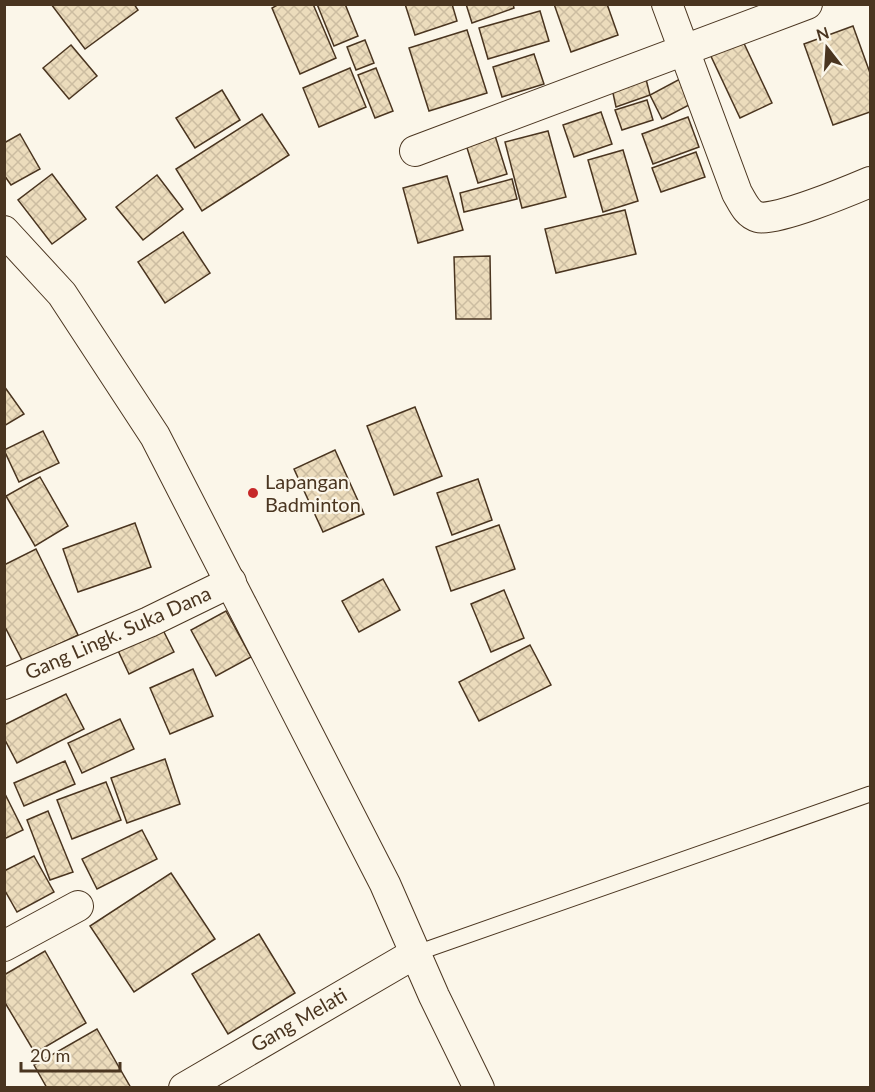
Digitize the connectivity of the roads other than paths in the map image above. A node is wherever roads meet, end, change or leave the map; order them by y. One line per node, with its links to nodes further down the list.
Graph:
1 (667, 4): 3 (street)
2 (807, 4): 3 (street)
3 (684, 50): 4 (street); 5 (street)
4 (415, 151)
5 (870, 182)
6 (10, 249): 7 (street)
7 (231, 582): 8 (street, Gang Lingk. Suka Dana); 12 (street)
8 (4, 684)
9 (870, 794): 12 (lane)
10 (78, 906): 11 (street)
11 (4, 946)
12 (414, 954): 13 (street, Gang Melati); 14 (street)
13 (184, 1088)
14 (479, 1088)

